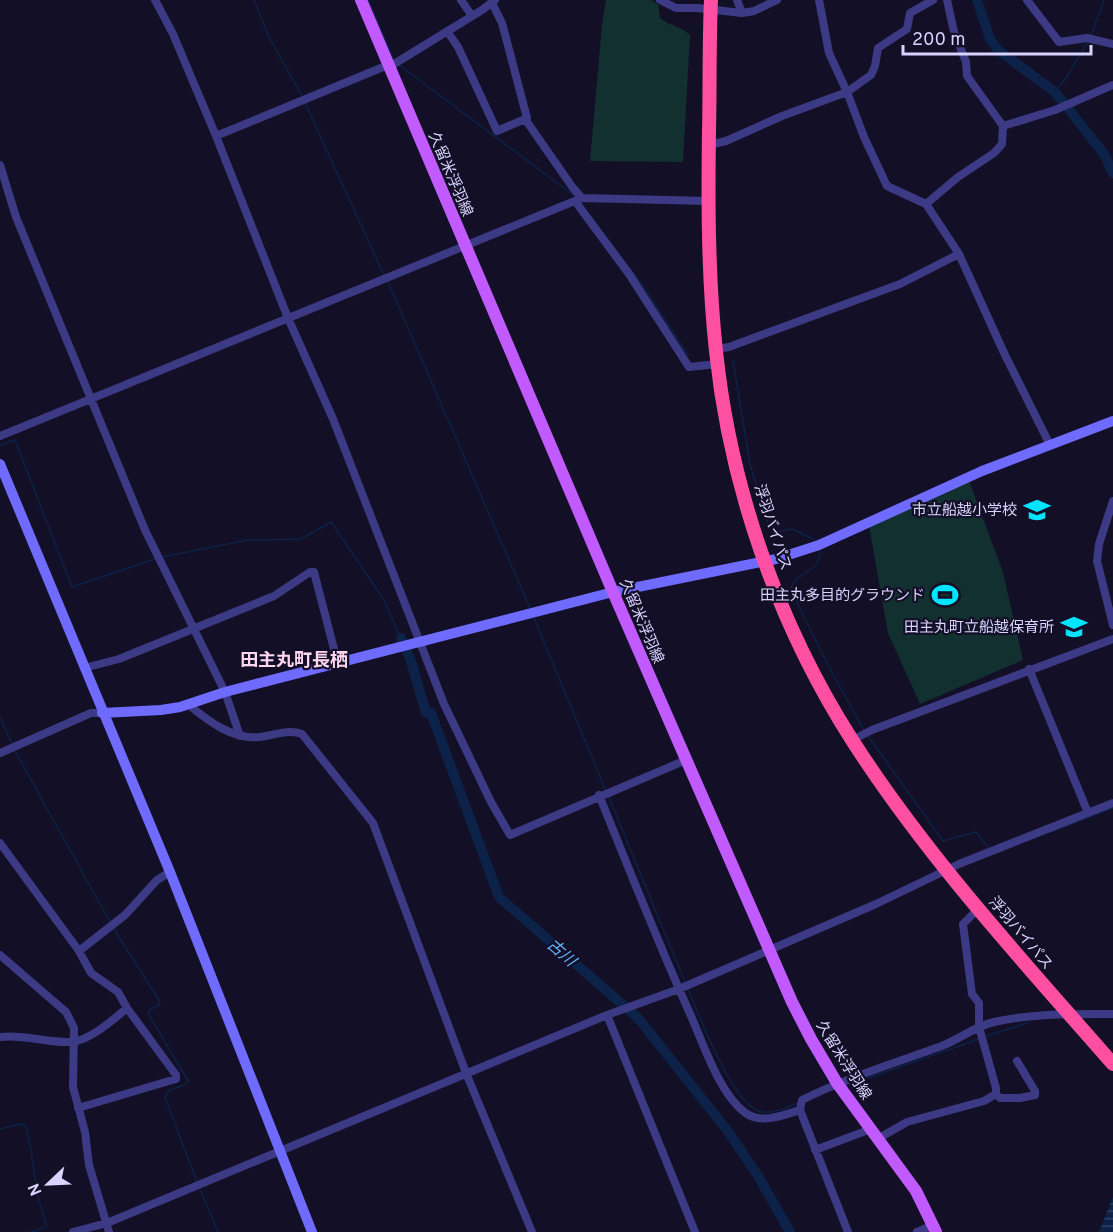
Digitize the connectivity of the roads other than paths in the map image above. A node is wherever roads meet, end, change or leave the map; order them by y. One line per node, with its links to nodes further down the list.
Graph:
1 (155, 0): 23 (street)
2 (361, 0): 18 (main road, 久留米浮羽線)
3 (461, 0): 15 (street)
4 (660, 0): 12 (street)
5 (737, 0): 14 (street)
6 (777, 0): 14 (street)
7 (819, 0): 20 (street)
8 (933, 0): 20 (street)
9 (947, 0): 22 (street)
10 (1027, 0): 17 (street)
11 (493, 1): 15 (street); 21 (street)
12 (670, 3): 13 (street)
13 (711, 5): 14 (street); 24 (highway, 浮羽バイパス)
14 (742, 13)
15 (472, 16): 16 (street)
16 (447, 31): 18 (street); 21 (street)
17 (1113, 44)
18 (393, 64): 23 (street); 29 (main road, 久留米浮羽線)
19 (1113, 85): 22 (street)
20 (847, 92): 24 (street); 28 (street)
21 (525, 119): 26 (street)
22 (1003, 126): 28 (street)
23 (216, 136): 31 (street)
24 (709, 145): 27 (highway, 浮羽バイパス)
25 (0, 165): 34 (street)
26 (578, 200): 27 (street); 29 (street); 33 (street)
27 (708, 201): 32 (highway, 浮羽バイパス)
28 (926, 204): 30 (street)
29 (465, 245): 31 (street); 41 (main road, 久留米浮羽線)
30 (959, 254): 32 (street); 37 (street)
31 (288, 318): 34 (street); 45 (street)
32 (716, 349): 33 (highway, 浮羽バイパス)
33 (717, 364): 40 (highway, 浮羽バイパス)
34 (92, 399): 36 (street); 43 (street)
35 (1113, 422): 37 (street)
36 (0, 436)
37 (1050, 445): 40 (street)
38 (0, 464): 47 (street)
39 (1113, 501): 42 (street)
40 (765, 561): 41 (street); 53 (highway, 浮羽バイパス)
41 (613, 592): 45 (street); 55 (main road, 久留米浮羽線)
42 (1113, 626)
43 (195, 628): 46 (street); 47 (street); 49 (street)
44 (1113, 639): 48 (street)
45 (420, 641): 46 (street); 56 (street)
46 (342, 662): 49 (street)
47 (84, 668): 51 (street)
48 (1029, 669): 53 (street); 58 (street)
49 (225, 692): 50 (street); 52 (street)
50 (189, 705): 51 (street); 52 (street)
51 (102, 712): 54 (street); 61 (street)
52 (240, 736): 76 (street)
53 (852, 740): 60 (highway, 浮羽バイパス)
54 (0, 753)
55 (686, 760): 56 (street); 63 (main road, 久留米浮羽線)
56 (599, 795): 66 (street)
57 (1113, 803): 58 (street)
58 (1088, 813): 60 (street)
59 (0, 843): 64 (street)
60 (946, 870): 62 (highway, 浮羽バイパス); 63 (street)
61 (170, 872): 64 (street); 82 (street)
62 (979, 908): 68 (highway, 浮羽バイパス); 71 (street)
63 (769, 950): 66 (street); 77 (main road, 久留米浮羽線)
64 (79, 951): 67 (street)
65 (0, 955): 73 (street)
66 (679, 989): 70 (street); 80 (street)
67 (127, 1008): 73 (street); 79 (street)
68 (1068, 1013): 69 (street); 71 (street); 75 (highway, 浮羽バイパス)
69 (1113, 1014)
70 (608, 1015): 76 (street); 90 (street)
71 (979, 1027): 77 (street); 78 (street)
72 (0, 1037): 73 (street)
73 (73, 1042): 79 (street)
74 (1017, 1061): 78 (street)
75 (1113, 1064)
76 (466, 1073): 82 (street); 89 (street)
77 (837, 1083): 80 (street); 81 (main road, 久留米浮羽線)
78 (996, 1094): 81 (street)
79 (78, 1108): 84 (street)
80 (800, 1110): 83 (street)
81 (875, 1134): 83 (street); 85 (main road, 久留米浮羽線)
82 (280, 1150): 84 (street); 88 (street)
83 (815, 1150): 91 (street)
84 (106, 1223): 86 (street); 87 (street)
85 (935, 1229): 92 (street)
86 (73, 1232)
87 (109, 1232)
88 (312, 1232)
89 (532, 1232)
90 (695, 1232)
91 (848, 1232)
92 (917, 1232)

